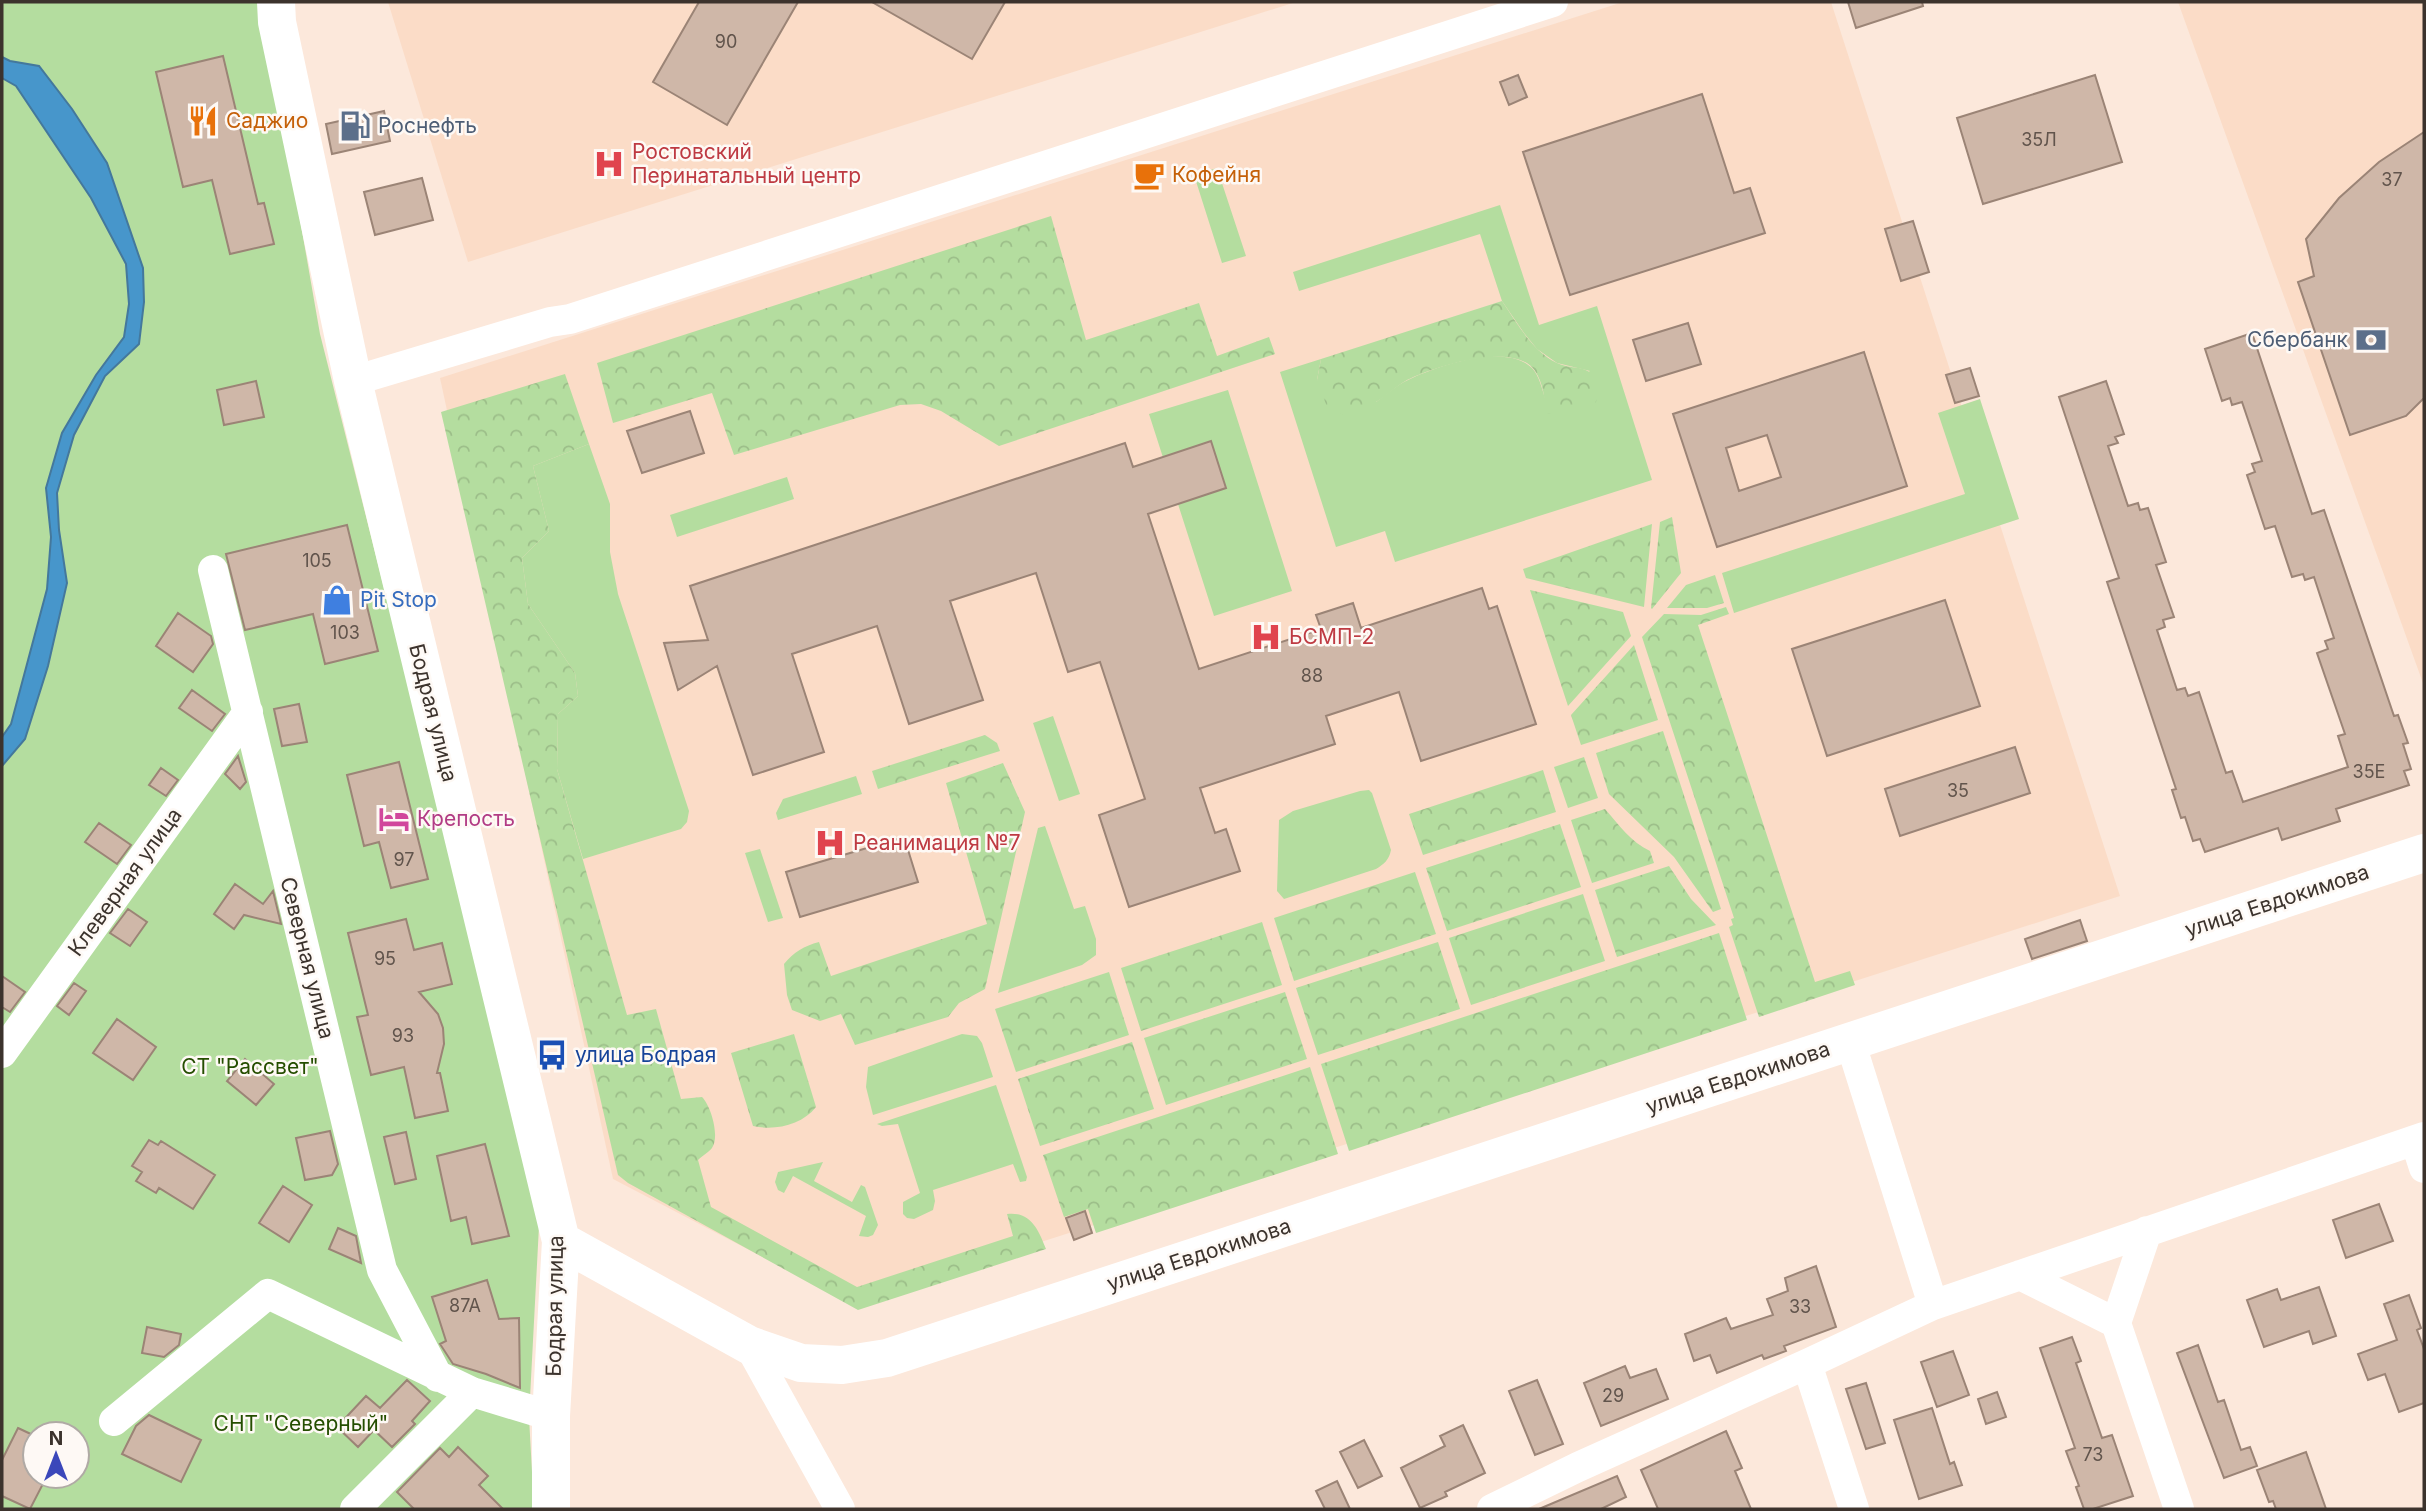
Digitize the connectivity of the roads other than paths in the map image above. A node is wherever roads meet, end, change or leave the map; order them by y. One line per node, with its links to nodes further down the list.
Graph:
1 (276, 2): 3 (main road, Бодрая улица)
2 (1553, 2): 3 (street)
3 (353, 381): 12 (main road, Бодрая улица)
4 (213, 570): 5 (street, Северная улица)
5 (248, 712): 8 (street, Клеверная улица); 18 (street, Северная улица)
6 (2424, 853): 7 (main road, улица Евдокимова)
7 (1850, 1041): 14 (street, улица Евдокимова); 16 (main road, улица Евдокимова)
8 (2, 1052)
9 (2420, 1138): 10 (street); 11 (street)
10 (2424, 1168)
11 (2147, 1231): 13 (street); 15 (street)
12 (561, 1241): 16 (main road, улица Евдокимова); 20 (main road, Бодрая улица)
13 (2020, 1275): 14 (street); 15 (street)
14 (1933, 1305): 17 (street)
15 (2116, 1323): 27 (street)
16 (749, 1345): 24 (street)
17 (1807, 1364): 25 (street); 26 (street)
18 (438, 1377): 19 (street); 21 (street)
19 (472, 1392): 20 (street); 22 (street)
20 (551, 1416): 23 (main road, Бодрая улица)
21 (114, 1421)
22 (355, 1509)
23 (551, 1509)
24 (840, 1509)
25 (1492, 1509)
26 (1854, 1509)
27 (2179, 1509)

